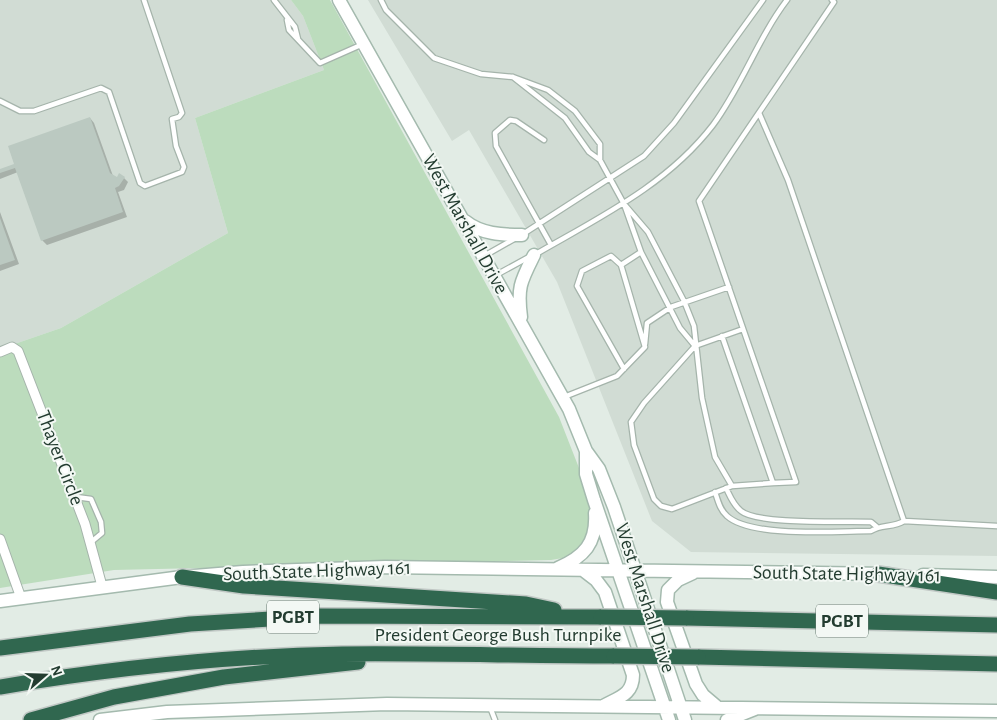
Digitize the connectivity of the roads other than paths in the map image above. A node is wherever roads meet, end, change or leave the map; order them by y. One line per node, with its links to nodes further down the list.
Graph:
1 (144, 0): 10 (lane)
2 (274, 0): 8 (lane)
3 (340, 0): 8 (main road, West Marshall Drive)
4 (381, 0): 9 (lane)
5 (763, 0): 14 (lane)
6 (787, 0): 15 (lane)
7 (834, 1): 11 (lane)
8 (364, 43): 16 (main road, West Marshall Drive)
9 (513, 78): 13 (lane); 13 (lane)
10 (0, 102)
11 (759, 113): 25 (lane); 43 (lane)
12 (544, 140): 17 (lane)
13 (600, 160): 14 (lane)
14 (611, 178): 15 (lane); 17 (lane)
15 (624, 204): 19 (lane); 20 (lane); 26 (lane)
16 (462, 219): 18 (main road); 22 (main road, West Marshall Drive)
17 (539, 224): 18 (lane); 19 (lane)
18 (522, 234): 22 (lane)
19 (551, 245): 21 (lane)
20 (641, 252): 23 (lane); 27 (lane)
21 (534, 255): 24 (lane); 28 (main road)
22 (484, 256): 24 (main road, West Marshall Drive)
23 (621, 266): 32 (lane); 34 (lane)
24 (495, 276): 28 (main road, West Marshall Drive)
25 (729, 287): 26 (lane); 29 (lane)
26 (684, 301): 27 (lane); 31 (lane)
27 (671, 307): 31 (lane); 32 (lane)
28 (523, 327): 35 (main road, West Marshall Drive)
29 (744, 329): 30 (lane); 37 (lane)
30 (722, 336): 31 (lane); 37 (lane)
31 (695, 346): 38 (lane); 40 (lane)
32 (645, 347): 34 (lane)
33 (0, 352): 41 (street, Thayer Circle)
34 (624, 369): 35 (lane)
35 (562, 397): 36 (main road, West Marshall Drive)
36 (586, 451): 42 (main road, West Marshall Drive); 51 (main road, West Marshall Drive)
37 (773, 483): 38 (lane)
38 (732, 486): 39 (lane)
39 (726, 488): 40 (lane); 45 (lane)
40 (714, 492): 45 (lane)
41 (76, 497): 47 (street, Thayer Circle); 47 (lane)
42 (594, 500): 48 (main road); 50 (main road, West Marshall Drive)
43 (904, 520): 44 (lane); 45 (lane)
44 (997, 526)
45 (877, 527)
46 (0, 540): 58 (street)
47 (90, 543): 56 (street, Thayer Circle)
48 (552, 570): 49 (main road, South State Highway 161); 54 (main road, South State Highway 161)
49 (583, 570): 50 (main road, South State Highway 161); 70 (main road)
50 (617, 570): 51 (main road, South State Highway 161); 67 (main road, West Marshall Drive)
51 (636, 570): 52 (main road, South State Highway 161); 68 (main road, West Marshall Drive)
52 (698, 571): 53 (main road, South State Highway 161); 69 (main road)
53 (878, 574): 55 (main road, South State Highway 161); 57 (highway)
54 (182, 577): 56 (main road, South State Highway 161); 60 (highway)
55 (997, 577)
56 (102, 586): 58 (main road, South State Highway 161)
57 (997, 592)
58 (21, 598): 59 (main road, South State Highway 161)
59 (0, 601)
60 (594, 616): 61 (highway, President George Bush Turnpike / PGBT, bridge); 62 (highway, President George Bush Turnpike / PGBT)
61 (997, 625)
62 (0, 648)
63 (402, 654): 64 (highway, President George Bush Turnpike / PGBT, bridge); 65 (highway, President George Bush Turnpike / PGBT); 74 (highway)
64 (997, 664)
65 (0, 687)
66 (488, 704): 70 (main road); 75 (main road); 76 (lane)
67 (663, 706): 68 (main road); 70 (main road); 77 (main road, West Marshall Drive)
68 (680, 706): 69 (main road); 78 (main road, West Marshall Drive)
69 (716, 706): 71 (main road)
70 (601, 707)
71 (759, 707): 73 (main road); 79 (main road)
72 (997, 711): 73 (main road)
73 (958, 715)
74 (31, 720)
75 (100, 720)
76 (495, 720)
77 (668, 720)
78 (685, 720)
79 (727, 720)

